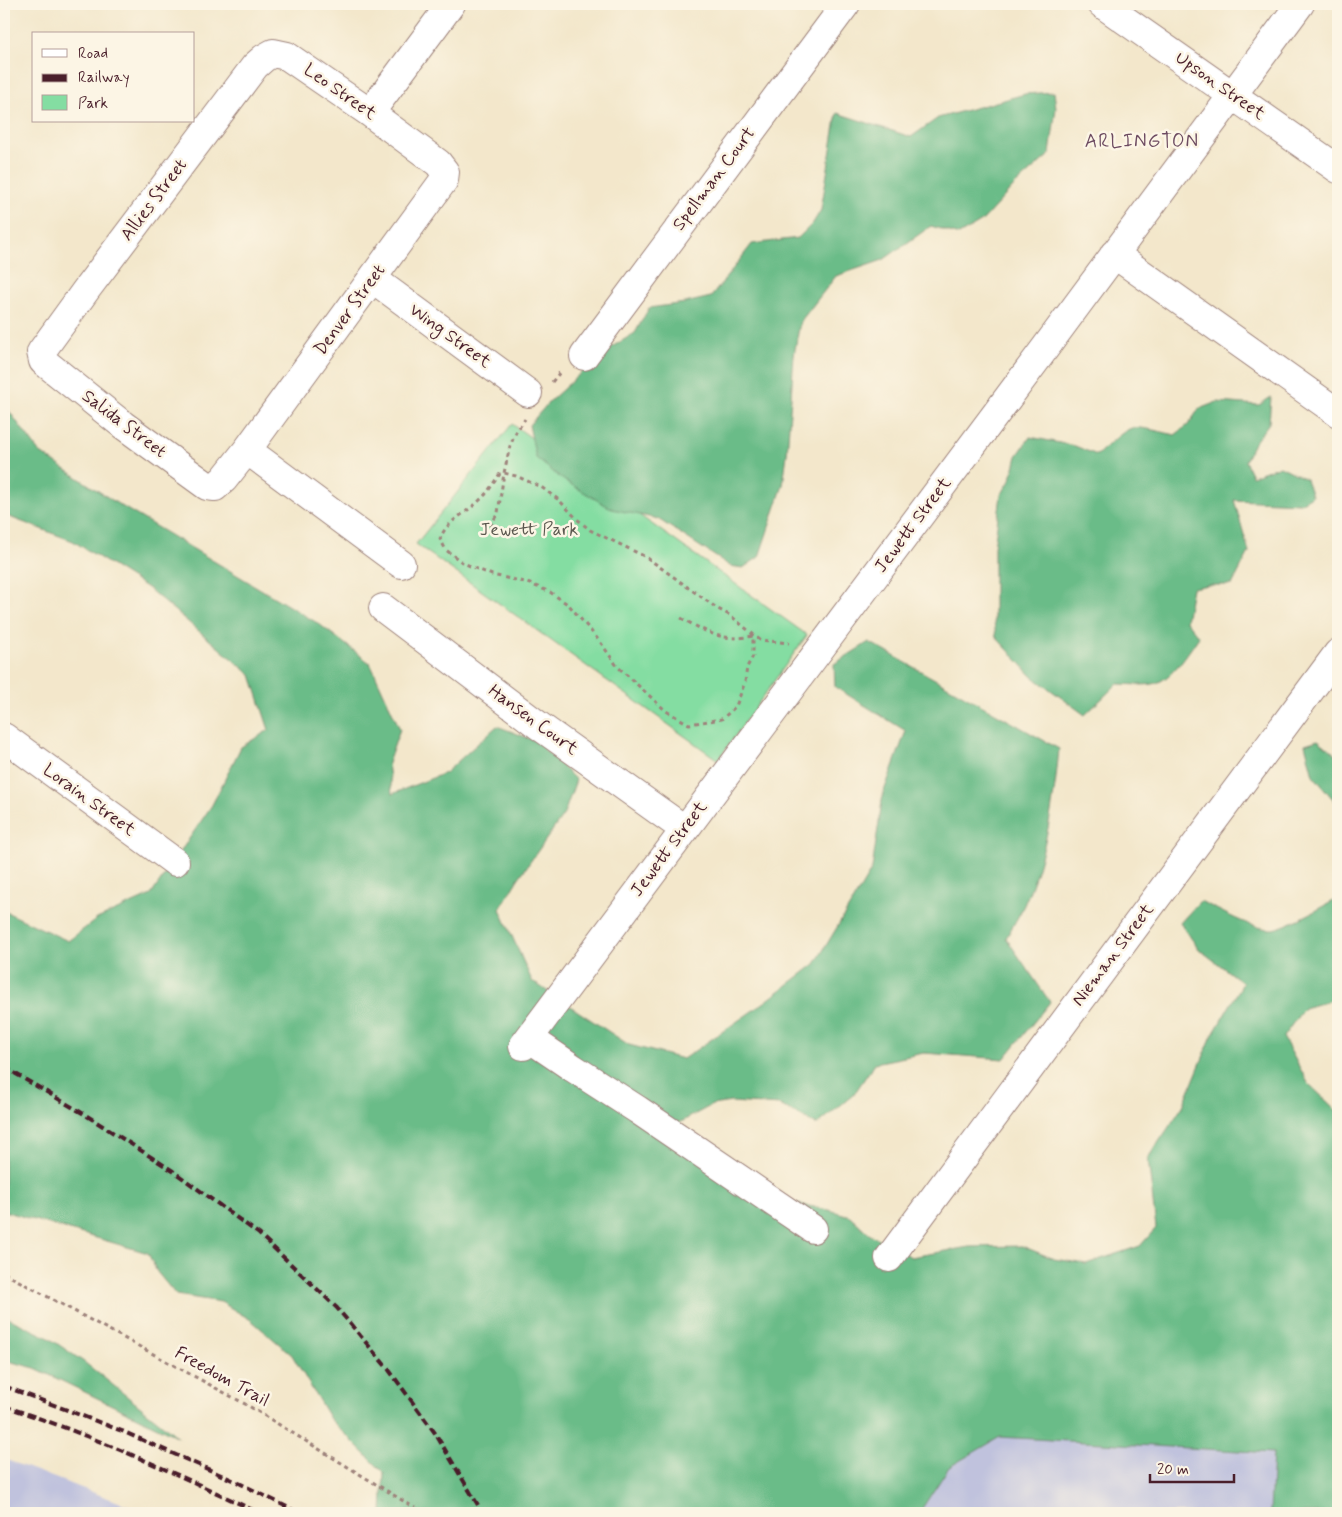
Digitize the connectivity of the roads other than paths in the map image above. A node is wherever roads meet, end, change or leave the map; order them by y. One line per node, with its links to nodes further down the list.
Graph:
1 (451, 4): 7 (street)
2 (846, 4): 13 (street, Spellman Court)
3 (1102, 4): 6 (street, Upson Street)
4 (1300, 4): 6 (street, Jewett Street)
5 (273, 53): 7 (street, Leo Street); 12 (street, Allies Street)
6 (1233, 94): 9 (street, Upson Street); 10 (street, Jewett Street)
7 (370, 113): 8 (street, Leo Street)
8 (404, 138): 11 (street, Denver Street)
9 (1338, 169)
10 (1114, 254): 15 (street); 22 (street, Jewett Street)
11 (373, 279): 14 (street, Wing Street); 16 (street, Denver Street)
12 (41, 352): 17 (street, Salida Street)
13 (584, 356)
14 (534, 400)
15 (1338, 412)
16 (247, 450): 17 (street, Denver Street); 18 (street)
17 (215, 487)
18 (401, 564)
19 (383, 608): 22 (street, Hansen Court)
20 (1338, 653): 25 (street, Nieman Street)
21 (4, 737): 23 (street, Lorain Street)
22 (684, 829): 24 (street, Jewett Street)
23 (175, 862)
24 (813, 1229)
25 (889, 1258)

